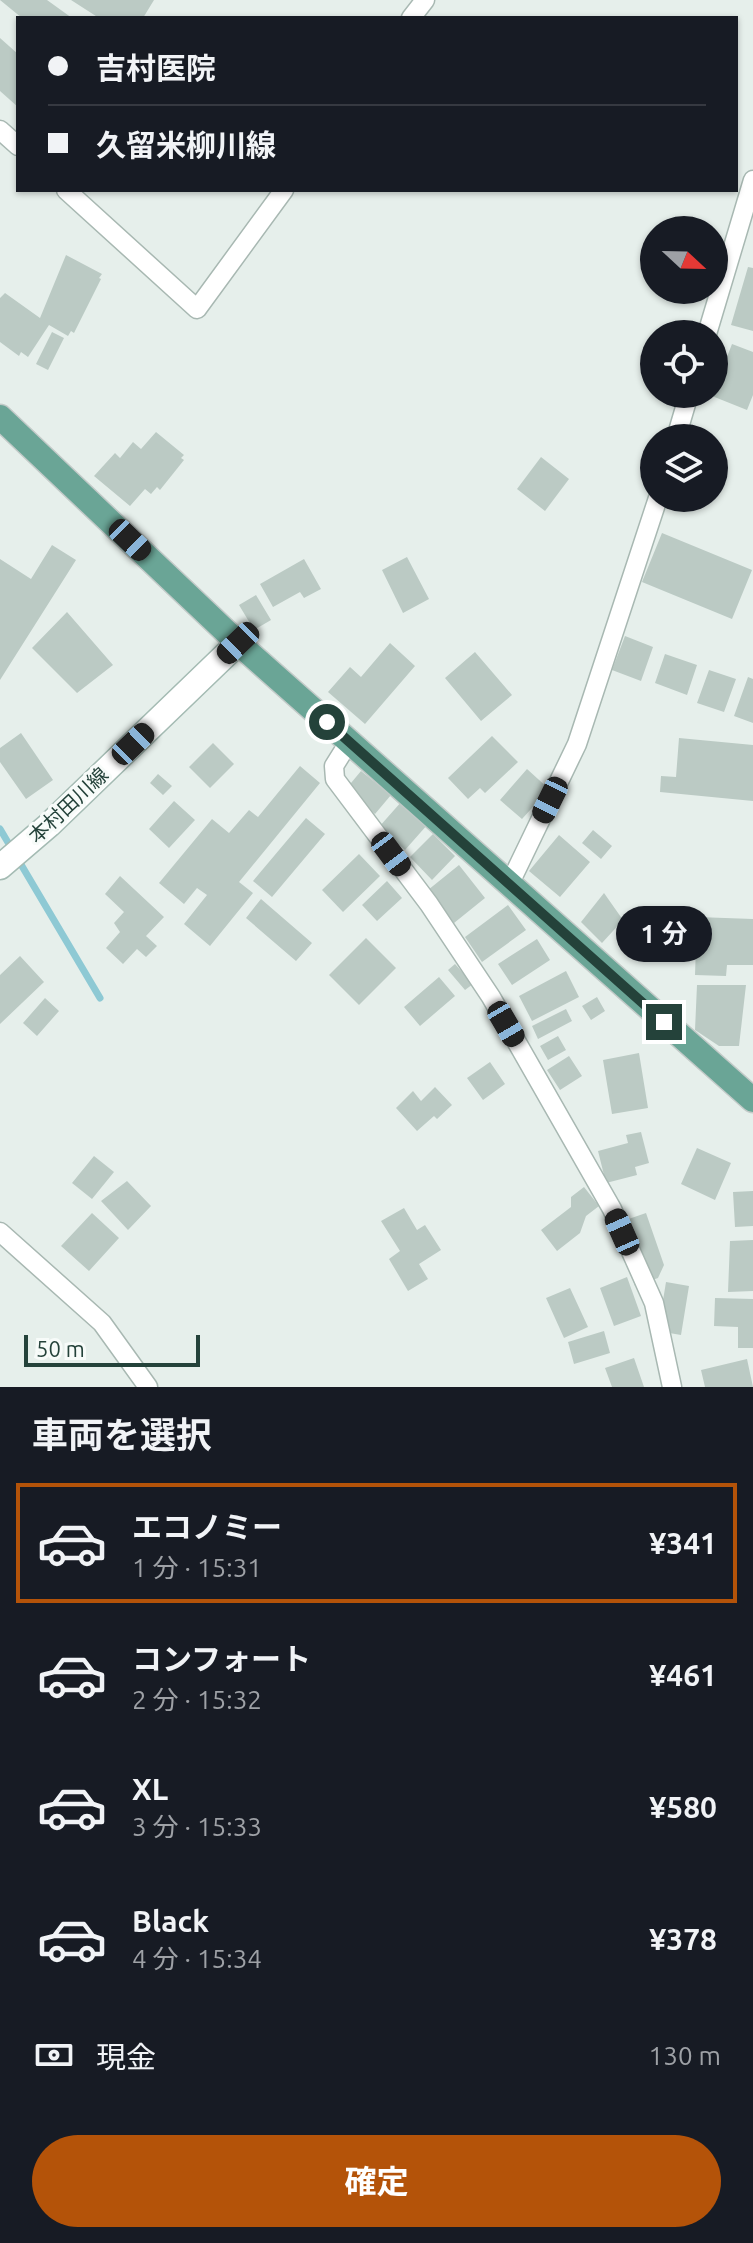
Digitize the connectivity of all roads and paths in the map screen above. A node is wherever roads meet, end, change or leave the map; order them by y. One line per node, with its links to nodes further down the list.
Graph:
1 (425, 0): 2 (street)
2 (413, 16)
3 (0, 130): 4 (street)
4 (16, 144)
5 (753, 180): 8 (street)
6 (68, 192): 7 (street)
7 (283, 192)
8 (711, 320)
9 (0, 417): 11 (main road)
10 (653, 512): 14 (street)
11 (238, 643): 12 (main road); 13 (main road, 本村田川線)
12 (349, 742): 14 (main road); 18 (street)
13 (0, 867)
14 (509, 885): 15 (main road)
15 (753, 1100)
16 (0, 1232): 17 (street)
17 (148, 1387)
18 (672, 1387)

